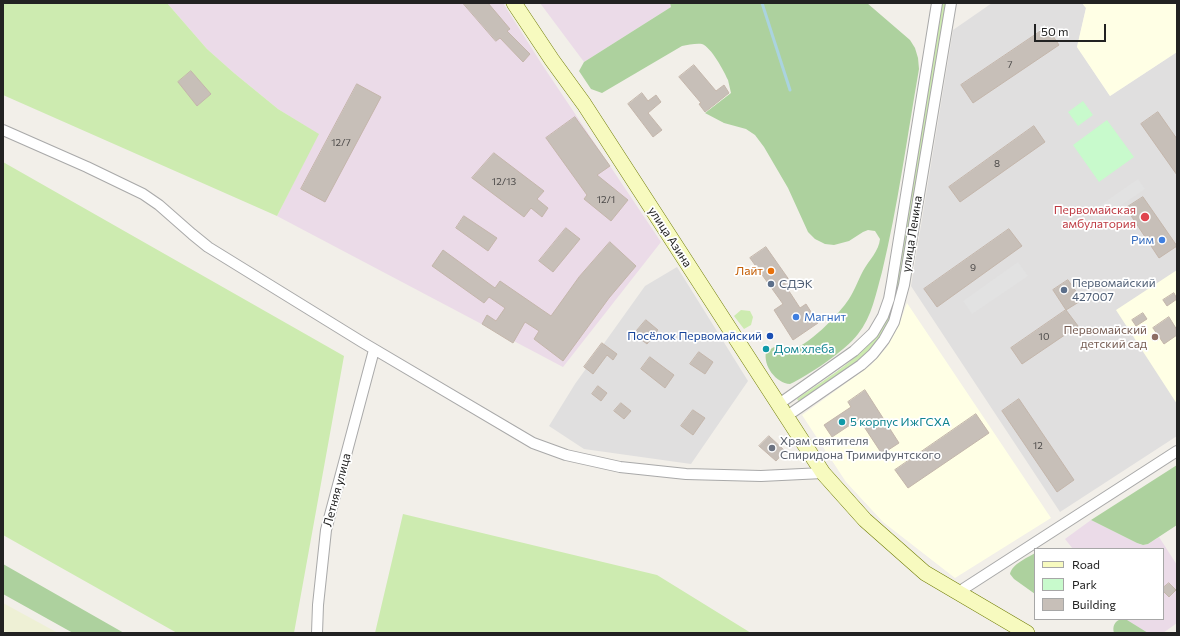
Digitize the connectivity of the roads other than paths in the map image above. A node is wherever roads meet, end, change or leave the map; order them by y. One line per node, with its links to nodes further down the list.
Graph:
1 (514, 3): 6 (street, улица Азина)
2 (937, 3): 6 (street, улица Ленина)
3 (951, 3): 6 (street, улица Ленина)
4 (3, 130): 5 (street)
5 (374, 350): 8 (street); 10 (street, Летняя улица)
6 (783, 410): 8 (street, улица Азина)
7 (1177, 451): 9 (street)
8 (823, 473): 9 (street, улица Азина)
9 (957, 593): 11 (street, улица Азина)
10 (316, 633)
11 (1027, 633)

